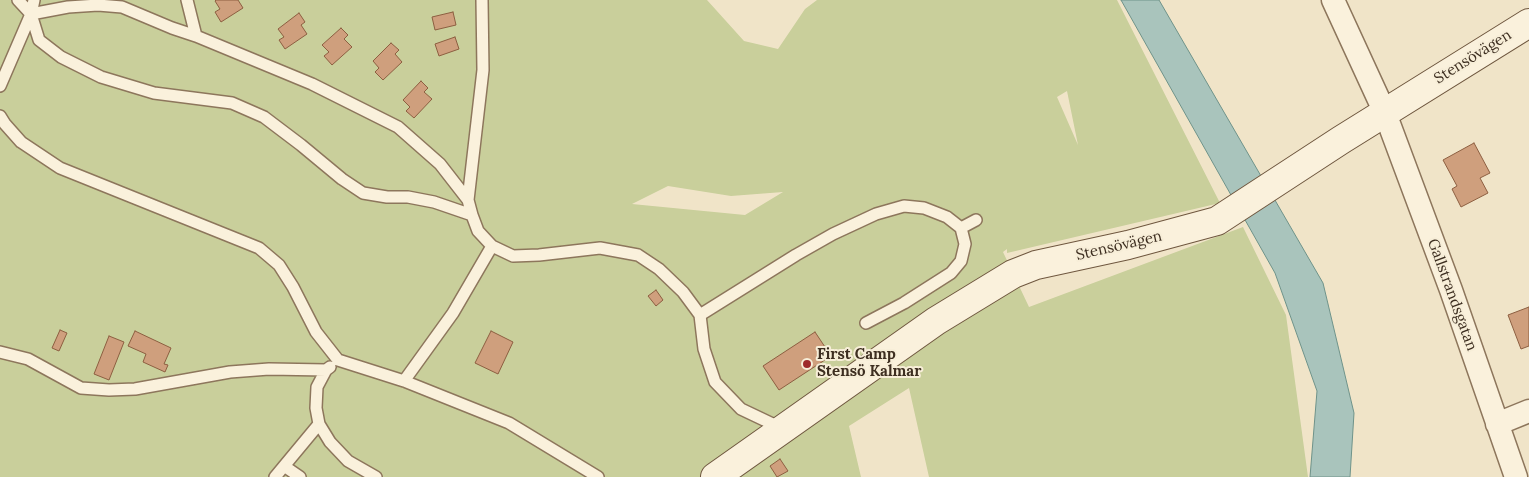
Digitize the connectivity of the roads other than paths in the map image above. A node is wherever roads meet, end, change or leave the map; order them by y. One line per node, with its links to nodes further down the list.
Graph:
1 (18, 0): 8 (lane)
2 (34, 0): 8 (lane)
3 (56, 0): 7 (lane)
4 (187, 0): 10 (lane)
5 (482, 0): 14 (lane)
6 (1333, 0): 12 (street, Gallstrandsgatan)
7 (68, 8): 8 (lane); 10 (lane)
8 (31, 14): 11 (lane); 15 (lane)
9 (1529, 23): 12 (street, Stensövägen)
10 (196, 36): 14 (lane)
11 (0, 86)
12 (1385, 113): 27 (street, Gallstrandsgatan); 28 (street, Stensövägen)
13 (0, 116): 22 (lane)
14 (468, 200): 15 (lane)
15 (472, 216): 18 (lane)
16 (976, 220): 17 (lane)
17 (961, 228): 19 (lane); 20 (lane)
18 (492, 246): 19 (lane); 24 (lane)
19 (700, 315): 28 (lane)
20 (866, 322)
21 (0, 352): 23 (lane)
22 (338, 360): 23 (lane); 24 (lane)
23 (326, 370): 26 (lane)
24 (404, 380): 33 (lane)
25 (1529, 411): 27 (street)
26 (319, 424): 29 (lane); 32 (lane)
27 (1497, 424): 35 (street, Gallstrandsgatan)
28 (784, 430): 34 (street, Stensövägen)
29 (284, 466): 30 (lane); 31 (lane)
30 (275, 477)
31 (300, 477)
32 (376, 477)
33 (598, 477)
34 (715, 477)
35 (1516, 477)

